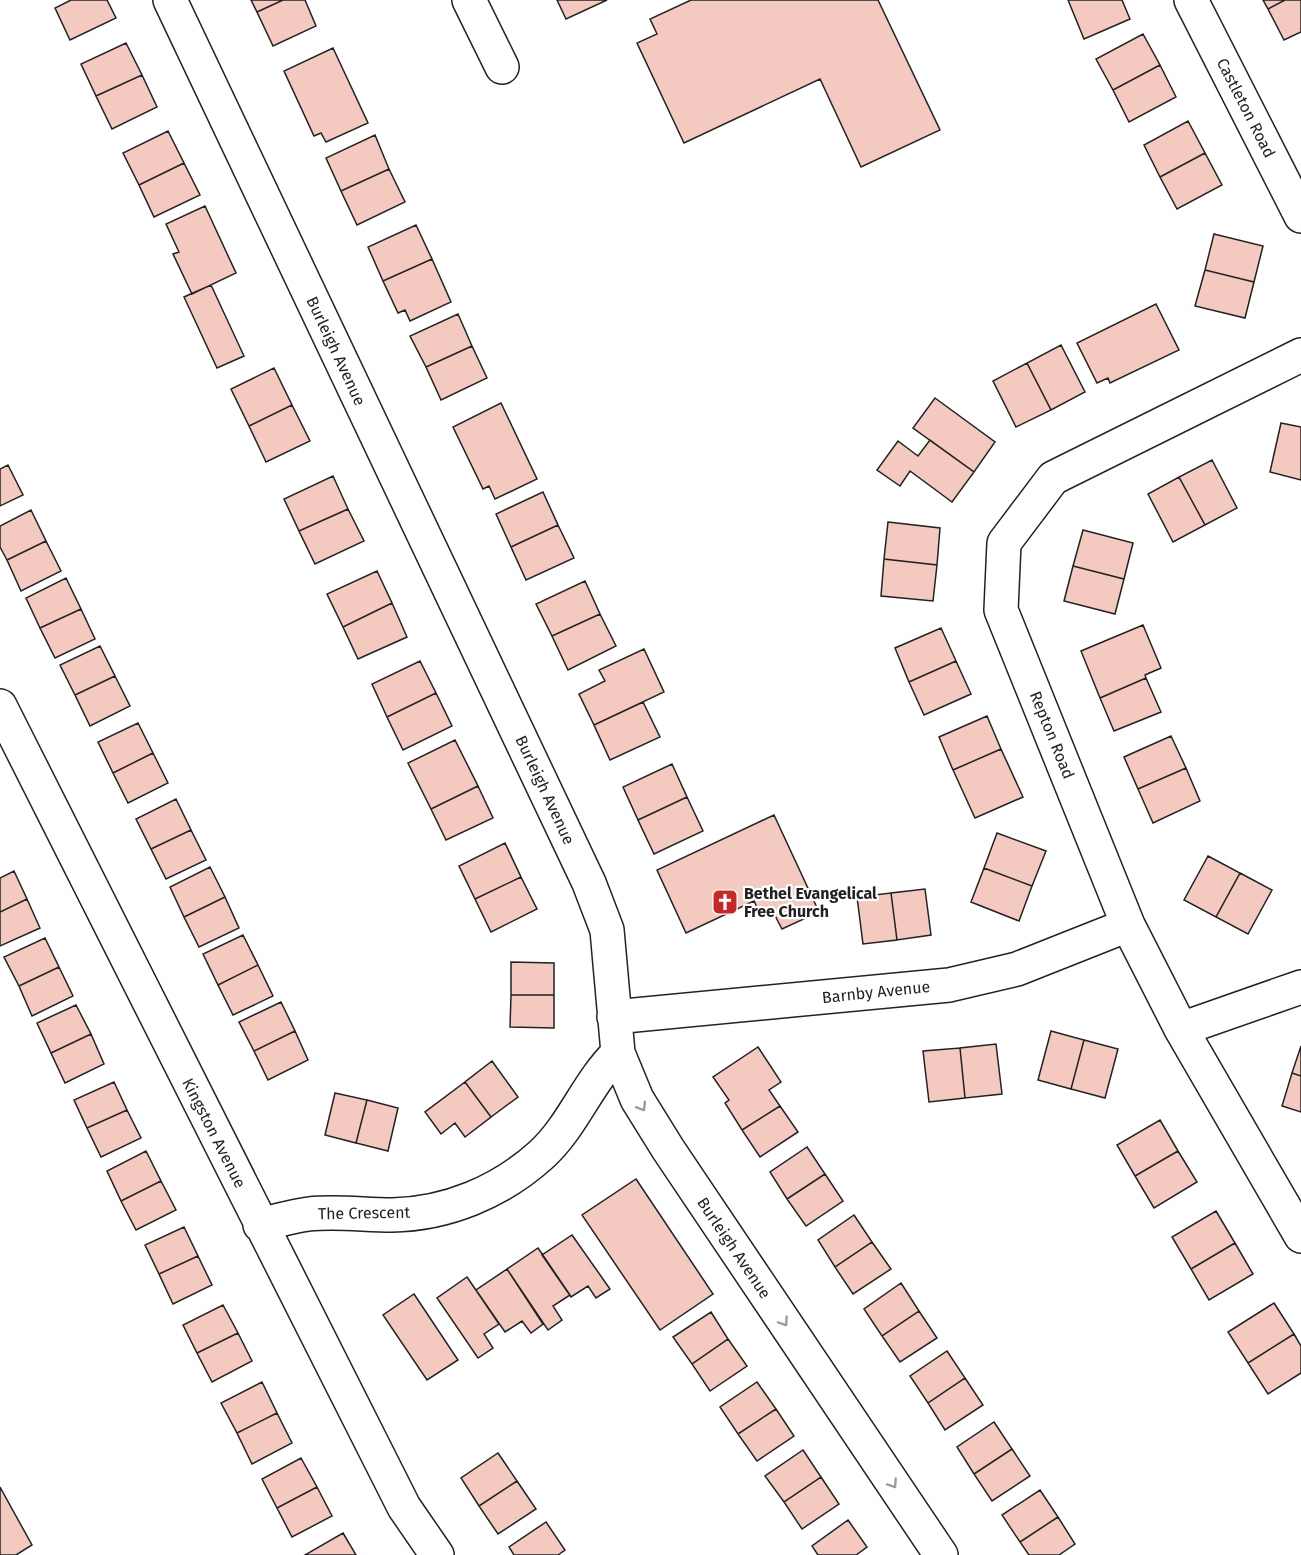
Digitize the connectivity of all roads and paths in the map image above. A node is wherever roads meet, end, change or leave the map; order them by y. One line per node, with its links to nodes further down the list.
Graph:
1 (170, 0): 10 (street, Burleigh Avenue)
2 (469, 0): 4 (street)
3 (1191, 0): 5 (street, Castleton Road)
4 (501, 67)
5 (1301, 216)
6 (1301, 355): 8 (street, Repton Road)
7 (0, 706): 13 (street, Kingston Avenue)
8 (1128, 925): 10 (street, Barnby Avenue); 11 (street, Repton Road)
9 (1301, 987): 11 (street)
10 (614, 1017): 12 (street, Burleigh Avenue)
11 (1181, 1029): 14 (street, Repton Road)
12 (618, 1053): 13 (street, The Crescent); 16 (street, Burleigh Avenue, one-way to 16)
13 (260, 1225): 15 (street, Kingston Avenue)
14 (1301, 1236)
15 (436, 1555)
16 (941, 1555)

